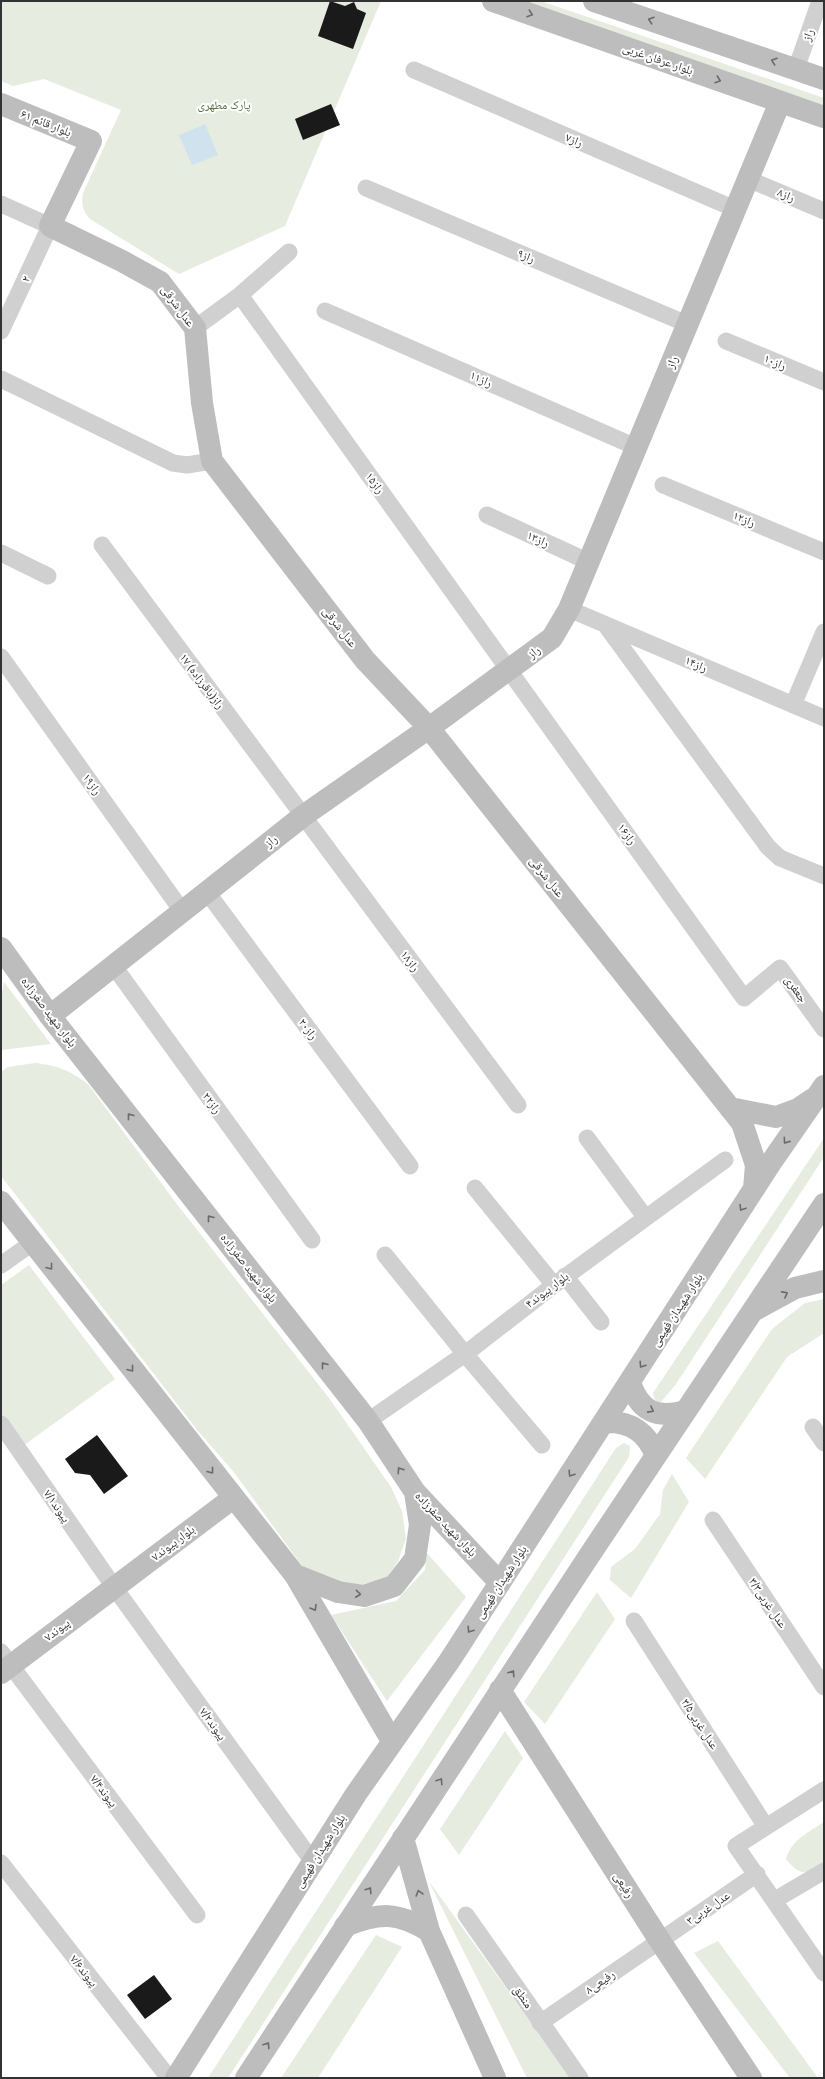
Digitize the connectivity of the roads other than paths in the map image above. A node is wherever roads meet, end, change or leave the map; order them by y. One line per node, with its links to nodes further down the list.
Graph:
1 (493, 1): 7 (street, بلوار عرفان غربی, one-way to 7)
2 (594, 1): 4 (street, one-way to 2)
3 (820, 1): 4 (street, راز)
4 (796, 69): 6 (street)
5 (414, 70): 13 (street, راز۷)
6 (824, 79)
7 (780, 102): 9 (street, بلوار عرفان غربی); 10 (street, راز)
8 (1, 104): 15 (street, بلوار قائم ۶۱)
9 (824, 117)
10 (748, 179): 13 (street, راز); 14 (street, راز۸)
11 (366, 188): 19 (street, راز۹)
12 (1, 204): 15 (street)
13 (735, 209): 19 (street, راز)
14 (824, 211)
15 (50, 226): 20 (street, عدل شرقی); 21 (street, ۲)
16 (289, 252): 17 (street)
17 (240, 295): 20 (street); 38 (street, راز۱۵)
18 (325, 312): 25 (street, راز۱۱)
19 (688, 324): 25 (street, راز)
20 (195, 328): 26 (street, عدل شرقی)
21 (1, 331)
22 (726, 341): 24 (street, راز۱۰)
23 (1, 379): 26 (street)
24 (824, 382)
25 (636, 447): 32 (street, راز)
26 (212, 461): 41 (street, عدل شرقی)
27 (664, 485): 30 (street, راز۱۲)
28 (486, 515): 32 (street, راز۱۳)
29 (102, 545): 42 (street, ۱۷ راز(باقرزاده))
30 (824, 552)
31 (1, 553): 33 (street)
32 (589, 562): 34 (street, راز)
33 (48, 576)
34 (569, 609): 35 (street, راز۱۴); 38 (street, راز)
35 (608, 627): 39 (street, راز۱۴); 43 (street)
36 (824, 632): 39 (street)
37 (1, 657): 45 (street, راز۱۹)
38 (510, 670): 41 (street, راز); 48 (street, راز۱۶)
39 (793, 704): 40 (street, راز۱۴)
40 (824, 718)
41 (429, 728): 42 (street, راز); 53 (street, عدل شرقی)
42 (303, 816): 44 (street, راز); 52 (street, راز۱۸)
43 (824, 876)
44 (207, 892): 45 (street, راز); 56 (street, راز۲۰)
45 (182, 911): 47 (street, راز)
46 (1, 948): 49 (street, بلوار شهید صفرزاده)
47 (113, 965): 49 (street, راز); 62 (street, راز۲۲)
48 (744, 998): 50 (street, جعفری)
49 (50, 1016): 73 (street, بلوار شهید صفرزاده, one-way to 49)
50 (824, 1029)
51 (821, 1091): 53 (street); 58 (street, بلوار شهیدان فهیمی, one-way to 58)
52 (518, 1105)
53 (730, 1108): 58 (street, عدل شرقی)
54 (586, 1138): 61 (street)
55 (725, 1160): 61 (street, بلوار پیوند۴)
56 (410, 1166)
57 (475, 1188): 66 (street)
58 (754, 1189): 71 (street, بلوار شهیدان فهیمی, one-way to 71)
59 (1, 1202): 63 (street)
60 (824, 1204): 68 (street)
61 (645, 1217): 66 (street, بلوار پیوند۴)
62 (312, 1240)
63 (32, 1243): 65 (street); 81 (street, one-way to 81)
64 (385, 1255): 70 (street)
65 (1, 1265)
66 (559, 1280): 69 (street); 70 (street, بلوار پیوند۴)
67 (824, 1281): 68 (street, one-way to 67)
68 (751, 1312): 72 (street)
69 (601, 1322)
70 (464, 1354): 73 (street, بلوار پیوند۴); 78 (street)
71 (630, 1383): 72 (street, one-way to 72); 74 (street, بلوار شهیدان فهیمی)
72 (685, 1411): 79 (street)
73 (368, 1421): 80 (street, بلوار شهید صفرزاده, one-way to 73)
74 (605, 1422): 79 (street); 84 (street, بلوار شهیدان فهیمی, one-way to 84)
75 (1, 1424): 85 (street, پیوند۷/۱)
76 (813, 1427): 77 (street)
77 (824, 1443)
78 (542, 1445)
79 (656, 1456): 89 (street, one-way to 79)
80 (415, 1492): 83 (street, one-way to 80); 84 (street, بلوار شهید صفرزاده)
81 (233, 1498): 83 (street); 85 (street, بلوار پیوند۷)
82 (713, 1520): 88 (street, عدل غربی۳/۳)
83 (295, 1575): 90 (street, one-way to 90)
84 (500, 1583): 90 (street, بلوار شهیدان فهیمی, one-way to 90)
85 (114, 1587): 87 (street, پیوند۷); 94 (street, پیوند۷/۲)
86 (634, 1621): 92 (street, عدل غربی۳/۵)
87 (4, 1664): 99 (street, پیوند۷/۴)
88 (824, 1687)
89 (500, 1690): 93 (street, one-way to 89); 103 (street, رفیعی)
90 (392, 1741): 94 (street, بلوار شهیدان فهیمی)
91 (824, 1790): 92 (street)
92 (766, 1827): 97 (street)
93 (403, 1838): 101 (street, one-way to 93); 102 (street, one-way to 93)
94 (313, 1862): 107 (street, بلوار شهیدان فهیمی)
95 (1, 1863): 106 (street, پیوند۷/۶)
96 (824, 1871): 98 (street)
97 (757, 1874): 98 (street); 103 (street, عدل غربی۳)
98 (775, 1900): 104 (street)
99 (197, 1915)
100 (466, 1915): 105 (street, منطق)
101 (346, 1926): 102 (street); 108 (street, one-way to 101)
102 (430, 1931): 109 (street)
103 (660, 1941): 105 (street, ۸رفیعی); 111 (street, رفیعی)
104 (824, 1973)
105 (540, 2023): 110 (street, منطق)
106 (169, 2078)
107 (176, 2078)
108 (246, 2078)
109 (495, 2078)
110 (580, 2078)
111 (751, 2078)

